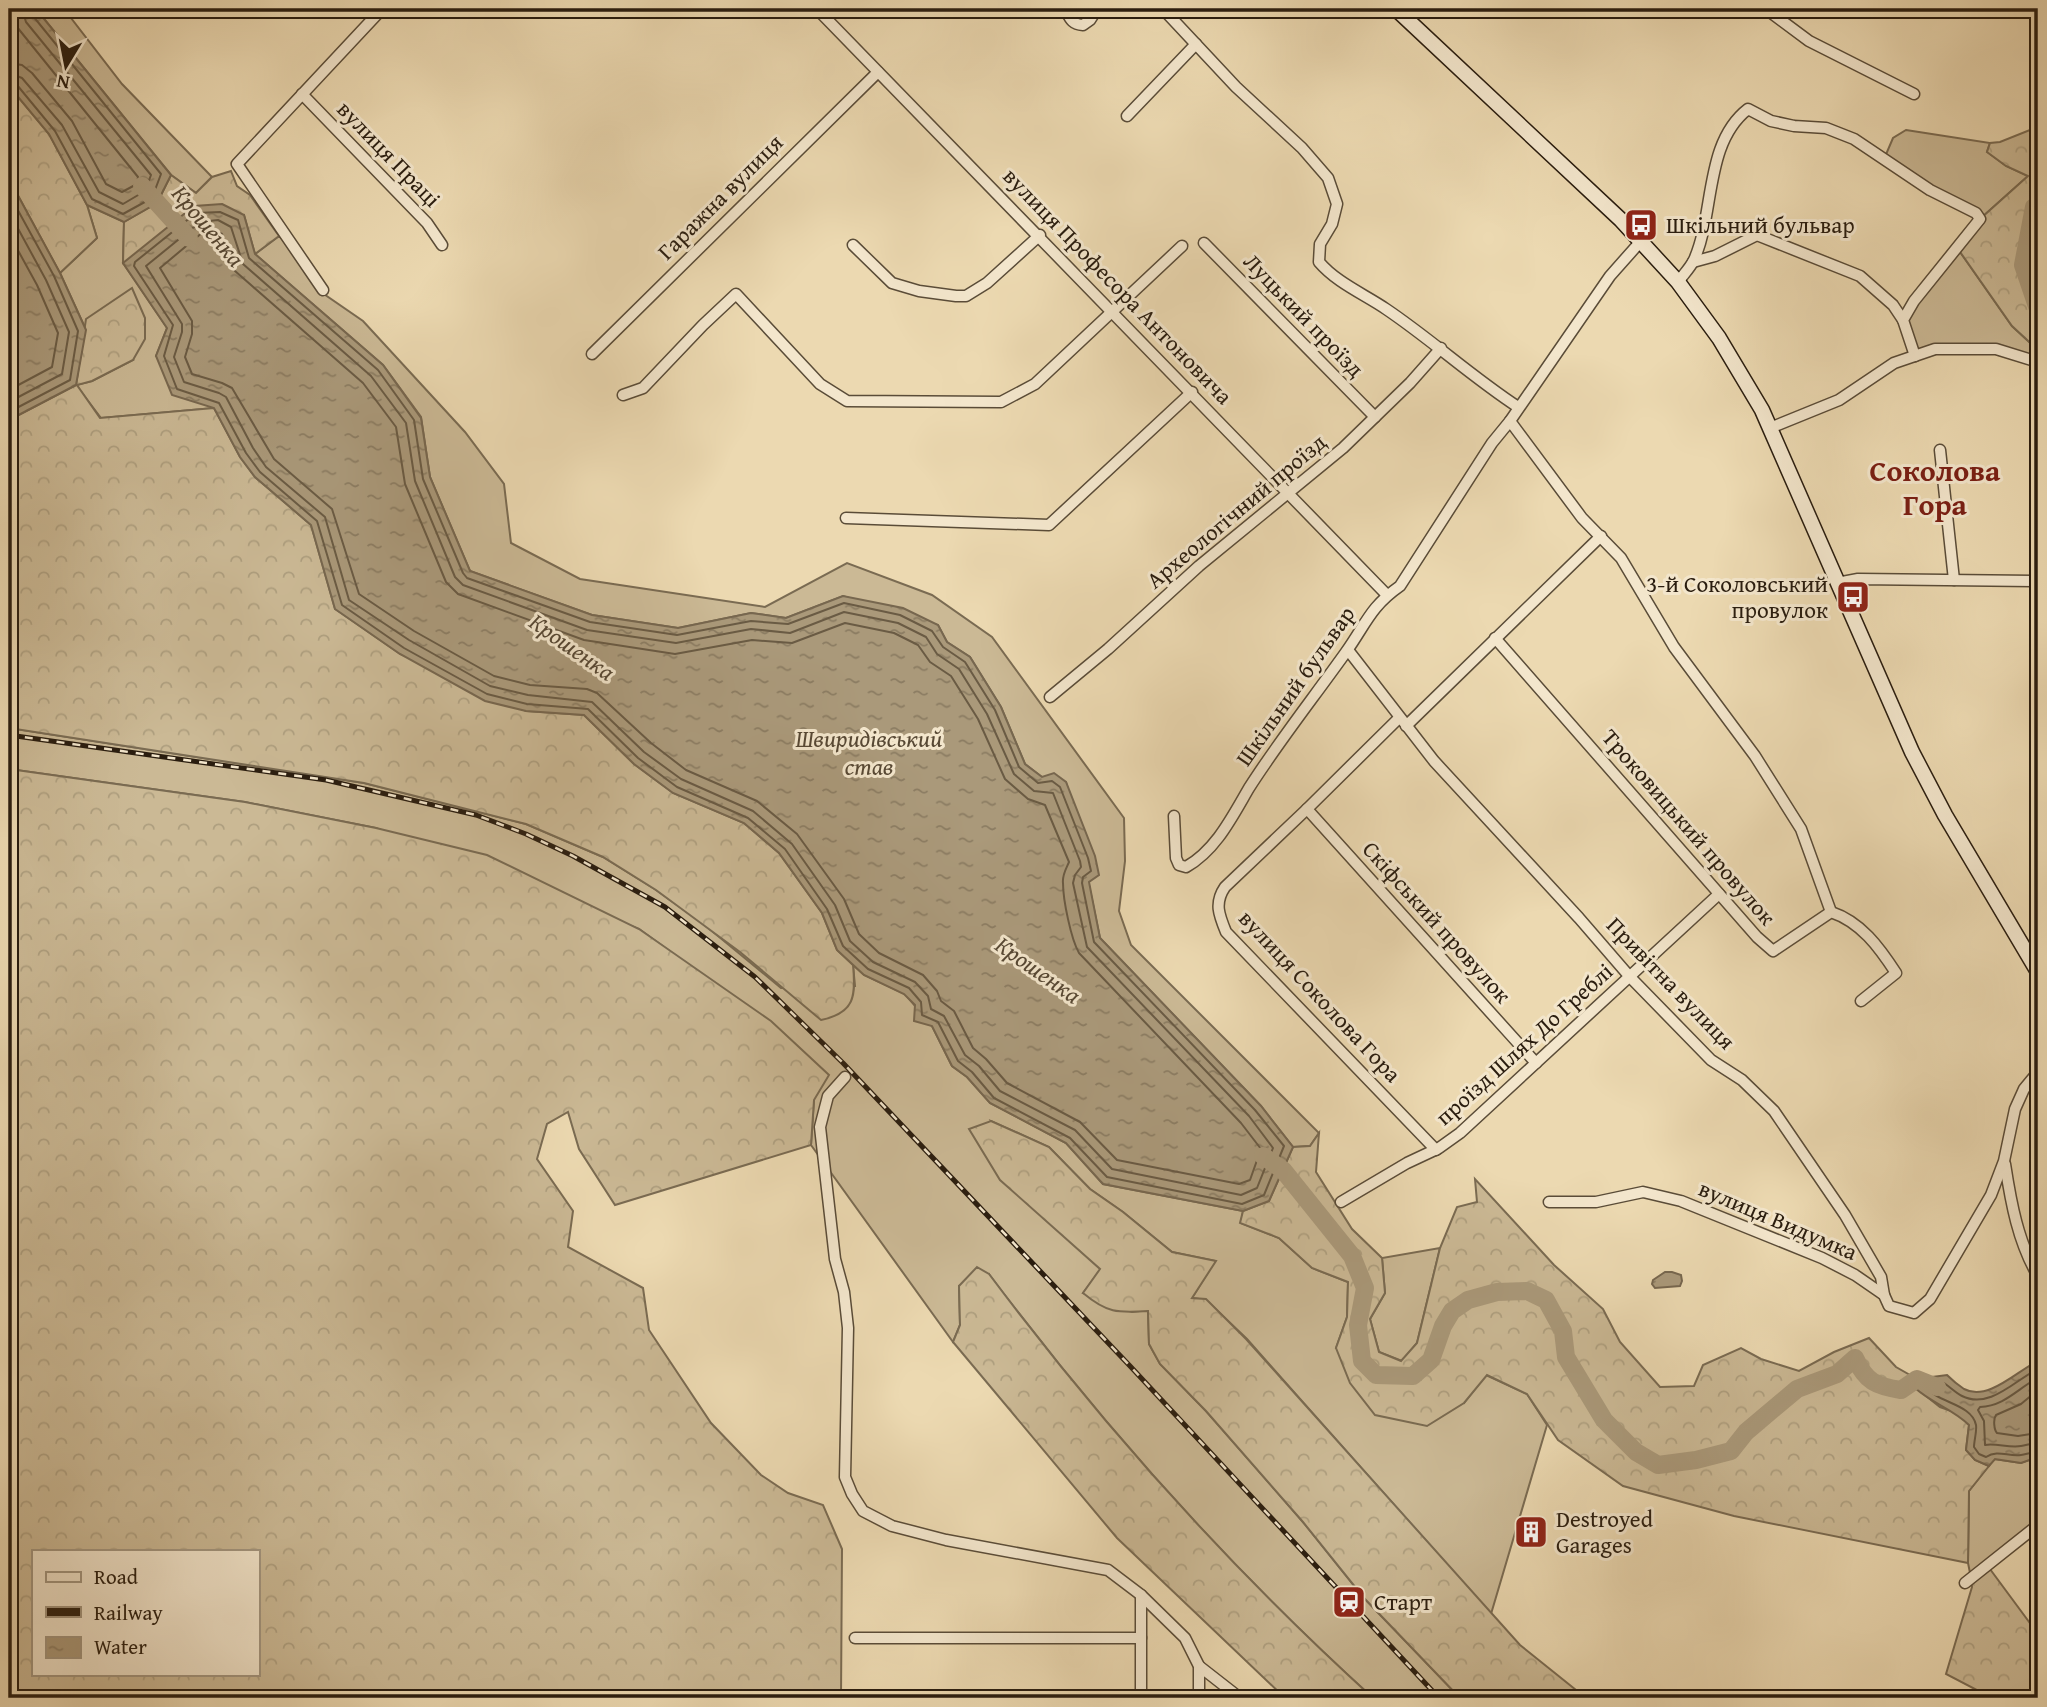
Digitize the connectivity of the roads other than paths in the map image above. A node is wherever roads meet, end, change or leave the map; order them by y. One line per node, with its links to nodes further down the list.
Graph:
1 (382, 9): 10 (street)
2 (817, 9): 9 (street, вулиця Професора Антоновича)
3 (1066, 9): 4 (street)
4 (1097, 9)
5 (1163, 9): 8 (street)
6 (1396, 9): 14 (street)
7 (1766, 9): 11 (street)
8 (1196, 44): 12 (street); 24 (street)
9 (878, 72): 13 (street, вулиця Професора Антоновича); 25 (street, Гаражна вулиця)
10 (302, 94): 16 (street, вулиця Праці); 21 (street)
11 (1914, 94)
12 (1127, 116)
13 (1040, 235): 17 (street); 22 (street, вулиця Професора Антоновича)
14 (1641, 241): 20 (street); 30 (street, Шкільний бульвар)
15 (1204, 243): 31 (street, Луцький проїзд)
16 (442, 245)
17 (853, 245)
18 (1182, 246): 22 (street)
19 (1693, 262): 20 (street); 23 (street); 23 (street)
20 (1678, 282): 33 (street)
21 (323, 290)
22 (1114, 312): 28 (street, вулиця Професора Антоновича); 29 (street)
23 (1903, 320): 26 (street)
24 (1441, 348): 30 (street); 31 (street, Археологічний проїзд)
25 (592, 354)
26 (1914, 356): 27 (street); 33 (street)
27 (2038, 362)
28 (1192, 392): 35 (street, вулиця Професора Антоновича); 36 (street)
29 (623, 396)
30 (1518, 407): 32 (street, Шкільний бульвар)
31 (1374, 417): 35 (street, Археологічний проїзд)
32 (1510, 421): 37 (street); 41 (street, Шкільний бульвар)
33 (1770, 428): 40 (street)
34 (1940, 450): 38 (street)
35 (1287, 492): 41 (street, вулиця Професора Антоновича); 44 (street, Археологічний проїзд)
36 (846, 518)
37 (1601, 536): 42 (street, вулиця Соколова Гора); 49 (street)
38 (1954, 580): 39 (street); 40 (street)
39 (2038, 581)
40 (1837, 583): 50 (street)
41 (1388, 595): 43 (street, Шкільний бульвар)
42 (1495, 638): 45 (street, вулиця Соколова Гора); 48 (street, Троковицький провулок)
43 (1348, 650): 45 (street); 47 (street, Шкільний бульвар)
44 (1051, 697)
45 (1402, 722): 46 (street, вулиця Соколова Гора); 51 (street, Привітна вулиця)
46 (1307, 810): 53 (street, Скіфський провулок); 56 (street, вулиця Соколова Гора)
47 (1174, 816)
48 (1719, 894): 49 (street, Троковицький провулок); 51 (street, проїзд Шлях До Греблі)
49 (1830, 912): 52 (street)
50 (2038, 972)
51 (1630, 977): 53 (street, проїзд Шлях До Греблі); 61 (street, Привітна вулиця)
52 (1861, 1001)
53 (1536, 1063): 56 (street, проїзд Шлях До Греблі)
54 (2038, 1072): 57 (street, вулиця Видумка)
55 (845, 1077): 64 (street)
56 (1436, 1150): 58 (street, проїзд Шлях До Греблі)
57 (2004, 1161): 60 (street); 61 (street, вулиця Видумка)
58 (1341, 1202)
59 (1549, 1202): 61 (street, вулиця Видумка)
60 (2038, 1276)
61 (1884, 1294)
62 (2038, 1525): 63 (street)
63 (1965, 1583)
64 (1141, 1595): 66 (street); 67 (street)
65 (855, 1638): 66 (street)
66 (1141, 1638): 68 (street)
67 (1199, 1665): 69 (street); 70 (street)
68 (1141, 1698)
69 (1199, 1698)
70 (1240, 1698)

